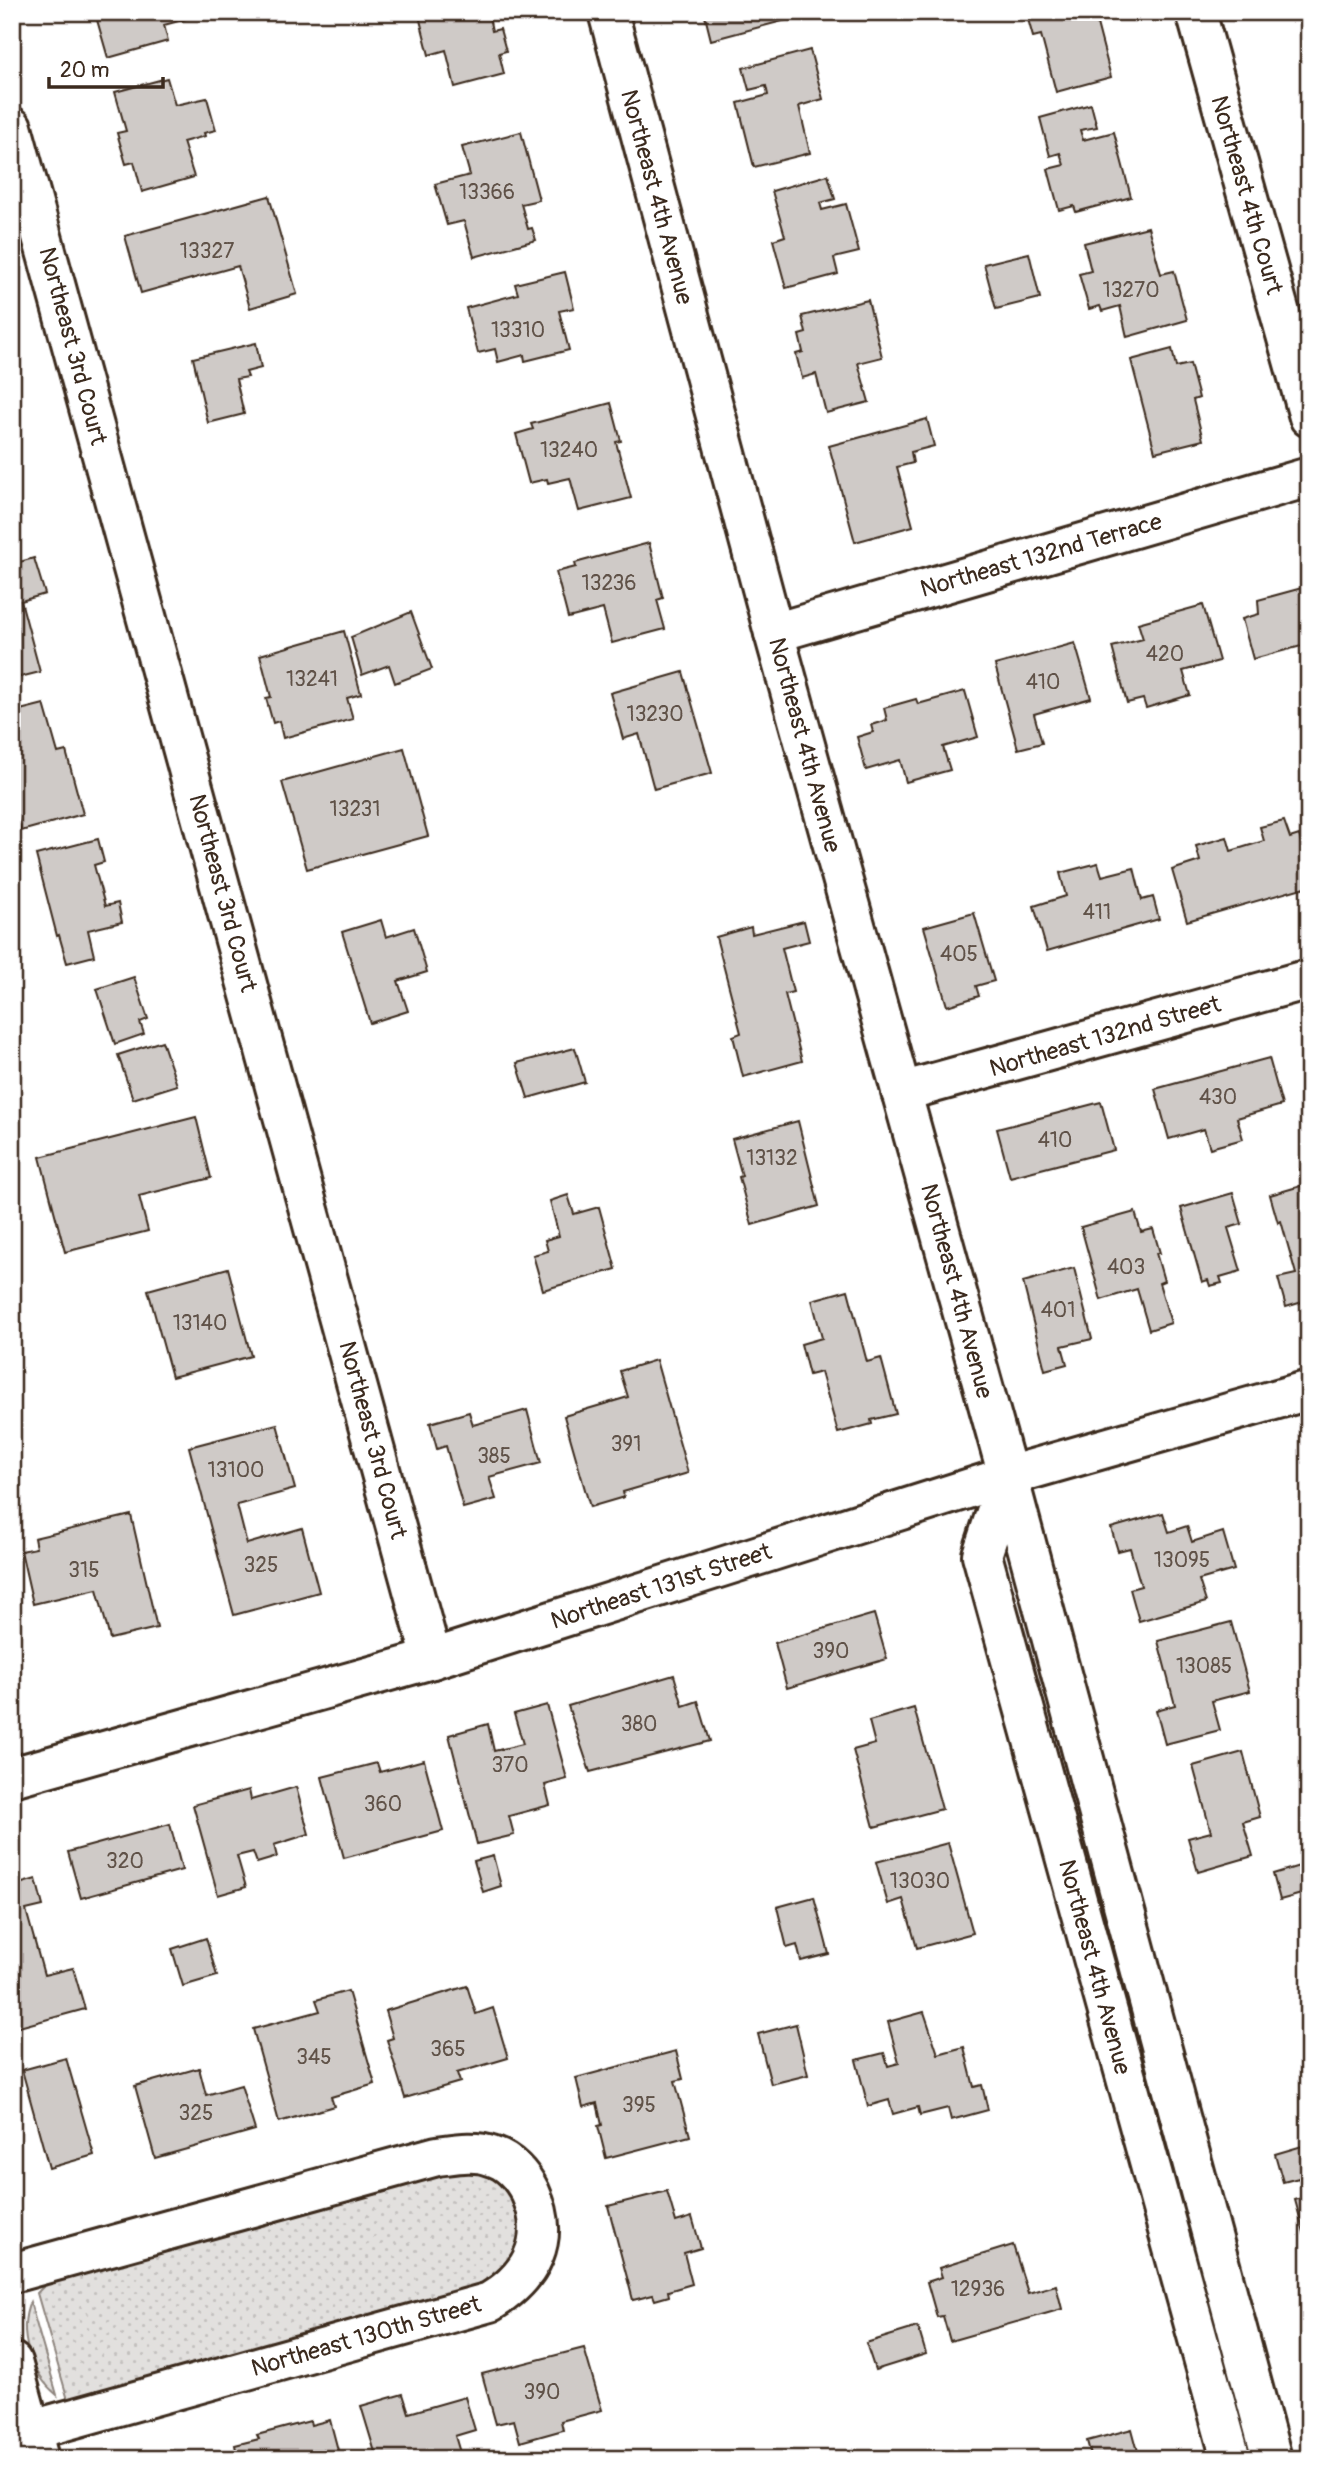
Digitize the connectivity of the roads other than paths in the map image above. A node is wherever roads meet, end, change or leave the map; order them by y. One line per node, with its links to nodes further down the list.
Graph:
1 (608, 12): 6 (street, Northeast 4th Avenue)
2 (1196, 12): 4 (street, Northeast 4th Court)
3 (12, 127): 11 (street, Northeast 3rd Court)
4 (1309, 418)
5 (1309, 477): 6 (street, Northeast 132nd Terrace)
6 (774, 633): 8 (street, Northeast 4th Avenue)
7 (1309, 979): 8 (street, Northeast 132nd Street)
8 (901, 1092): 10 (street, Northeast 4th Avenue)
9 (1309, 1390): 10 (street, Northeast 131st Street)
10 (1008, 1476): 11 (street, Northeast 131st Street); 16 (street, Northeast 4th Avenue); 17 (street, Northeast 4th Avenue)
11 (432, 1659): 12 (street, Northeast 131st Street)
12 (12, 1777)
13 (12, 2273): 15 (street, Northeast 130th Street)
14 (12, 2362): 15 (street)
15 (36, 2444)
16 (1231, 2459)
17 (1272, 2459)

